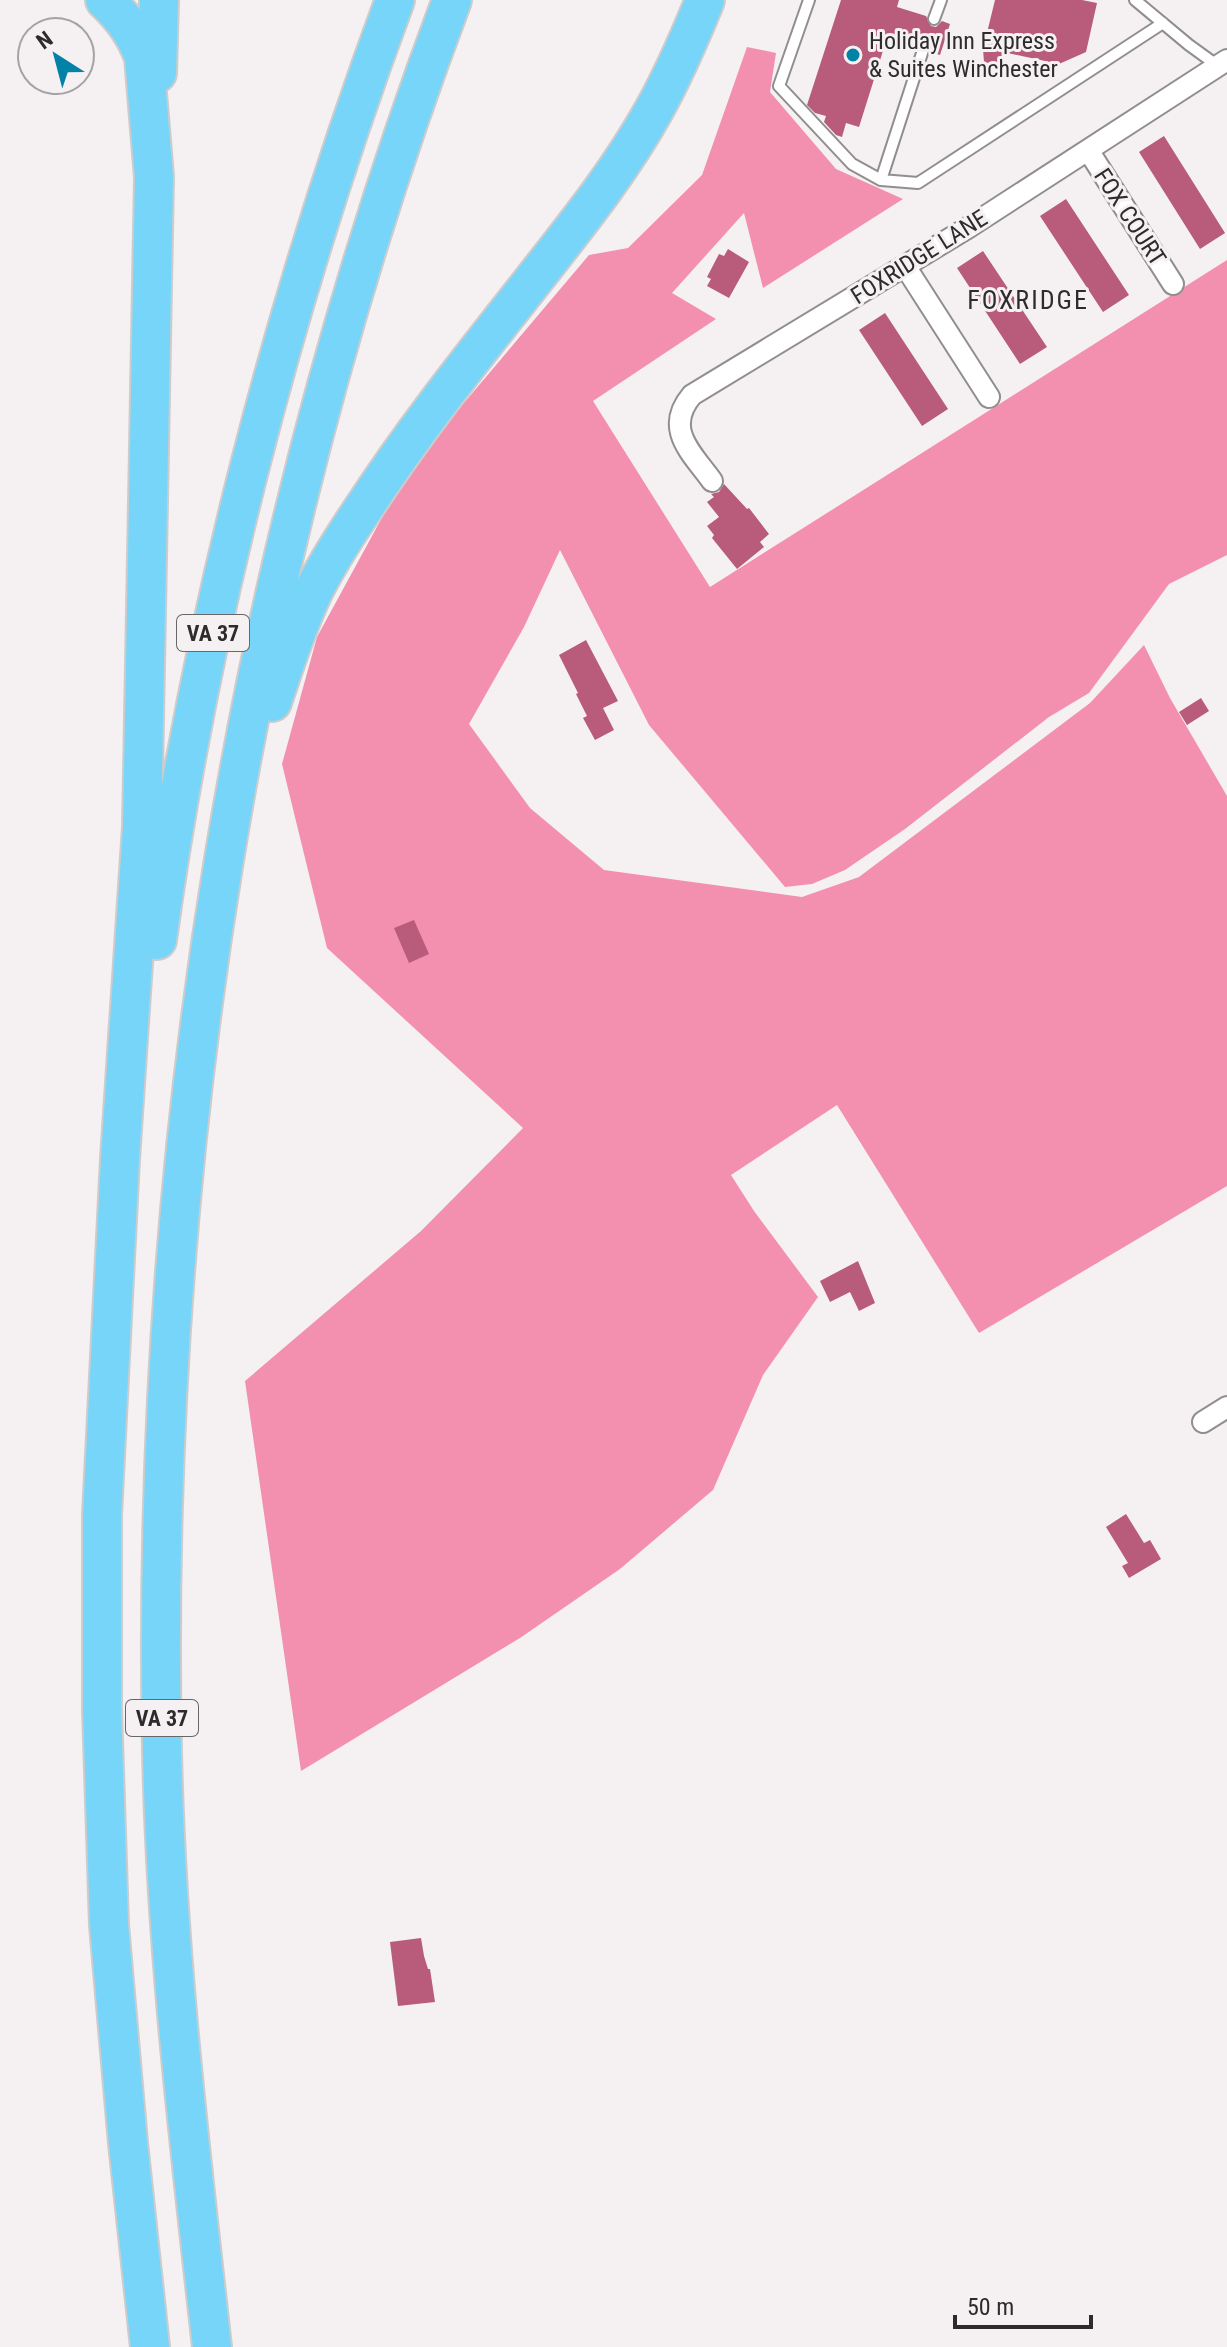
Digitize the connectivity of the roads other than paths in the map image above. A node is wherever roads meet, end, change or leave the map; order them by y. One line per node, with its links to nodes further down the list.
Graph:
1 (105, 0): 14 (highway)
2 (159, 0): 14 (highway)
3 (395, 0): 21 (highway, VA 37)
4 (452, 0): 20 (highway, VA 37)
5 (705, 0): 20 (highway)
6 (809, 0): 15 (lane)
7 (941, 0): 9 (lane)
8 (1135, 0): 10 (lane)
9 (934, 19)
10 (1163, 23): 12 (lane); 15 (lane)
11 (923, 50): 15 (lane)
12 (1222, 63): 13 (street, FOXRIDGE LANE)
13 (1088, 150): 16 (street, FOXRIDGE LANE); 17 (street, FOX COURT)
14 (154, 177): 21 (highway)
15 (881, 180)
16 (905, 266): 18 (street); 19 (street, FOXRIDGE LANE)
17 (1173, 284)
18 (989, 397)
19 (712, 481)
20 (192, 1088): 25 (highway, VA 37)
21 (116, 1285): 24 (highway, VA 37)
22 (1227, 1407): 23 (street)
23 (1203, 1422)
24 (150, 2347)
25 (212, 2347)

